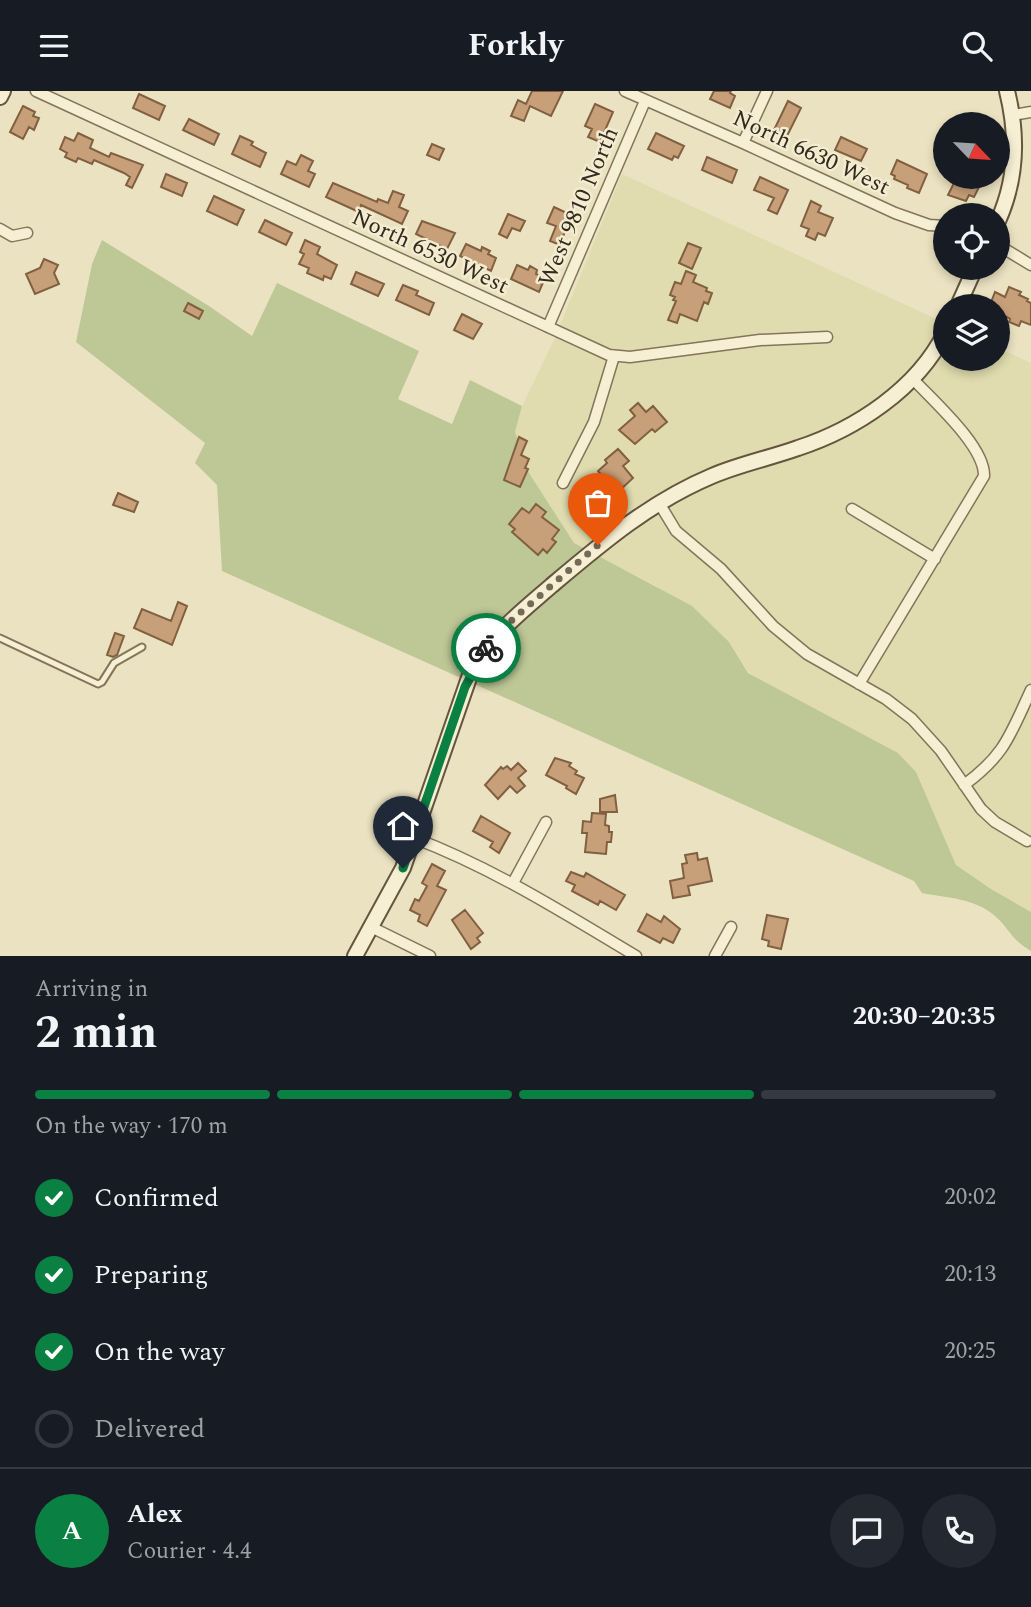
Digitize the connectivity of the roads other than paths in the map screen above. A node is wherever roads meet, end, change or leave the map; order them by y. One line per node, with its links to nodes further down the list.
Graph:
1 (3, 91): 6 (street)
2 (36, 91): 17 (street, North 6530 West)
3 (625, 91): 7 (street, North 6630 West)
4 (767, 91): 10 (street)
5 (1007, 91): 9 (street)
6 (0, 97)
7 (645, 101): 10 (street, North 6630 West); 17 (street, West 9810 North)
8 (1031, 112): 9 (street)
9 (1013, 115): 11 (street)
10 (743, 143): 12 (street, North 6630 West)
11 (1006, 203)
12 (933, 225)
13 (0, 229): 14 (street)
14 (27, 233)
15 (1010, 252): 16 (street)
16 (1031, 265)
17 (548, 327): 20 (street, North 6530 West)
18 (827, 337): 20 (street, North 6530 West)
19 (933, 354): 21 (street)
20 (614, 356): 22 (street)
21 (912, 379): 23 (street); 25 (street)
22 (563, 483)
23 (659, 503): 28 (street); 32 (street)
24 (852, 509): 25 (street)
25 (935, 559): 28 (street)
26 (0, 638): 27 (lane)
27 (142, 647)
28 (859, 684): 30 (street)
29 (1031, 690): 30 (street)
30 (964, 785): 33 (street)
31 (546, 822): 34 (street)
32 (414, 838): 34 (street); 35 (street)
33 (1027, 841)
34 (513, 883): 39 (street)
35 (371, 927): 37 (street); 38 (street)
36 (731, 927): 40 (street)
37 (355, 956)
38 (429, 956)
39 (636, 956)
40 (715, 956)

